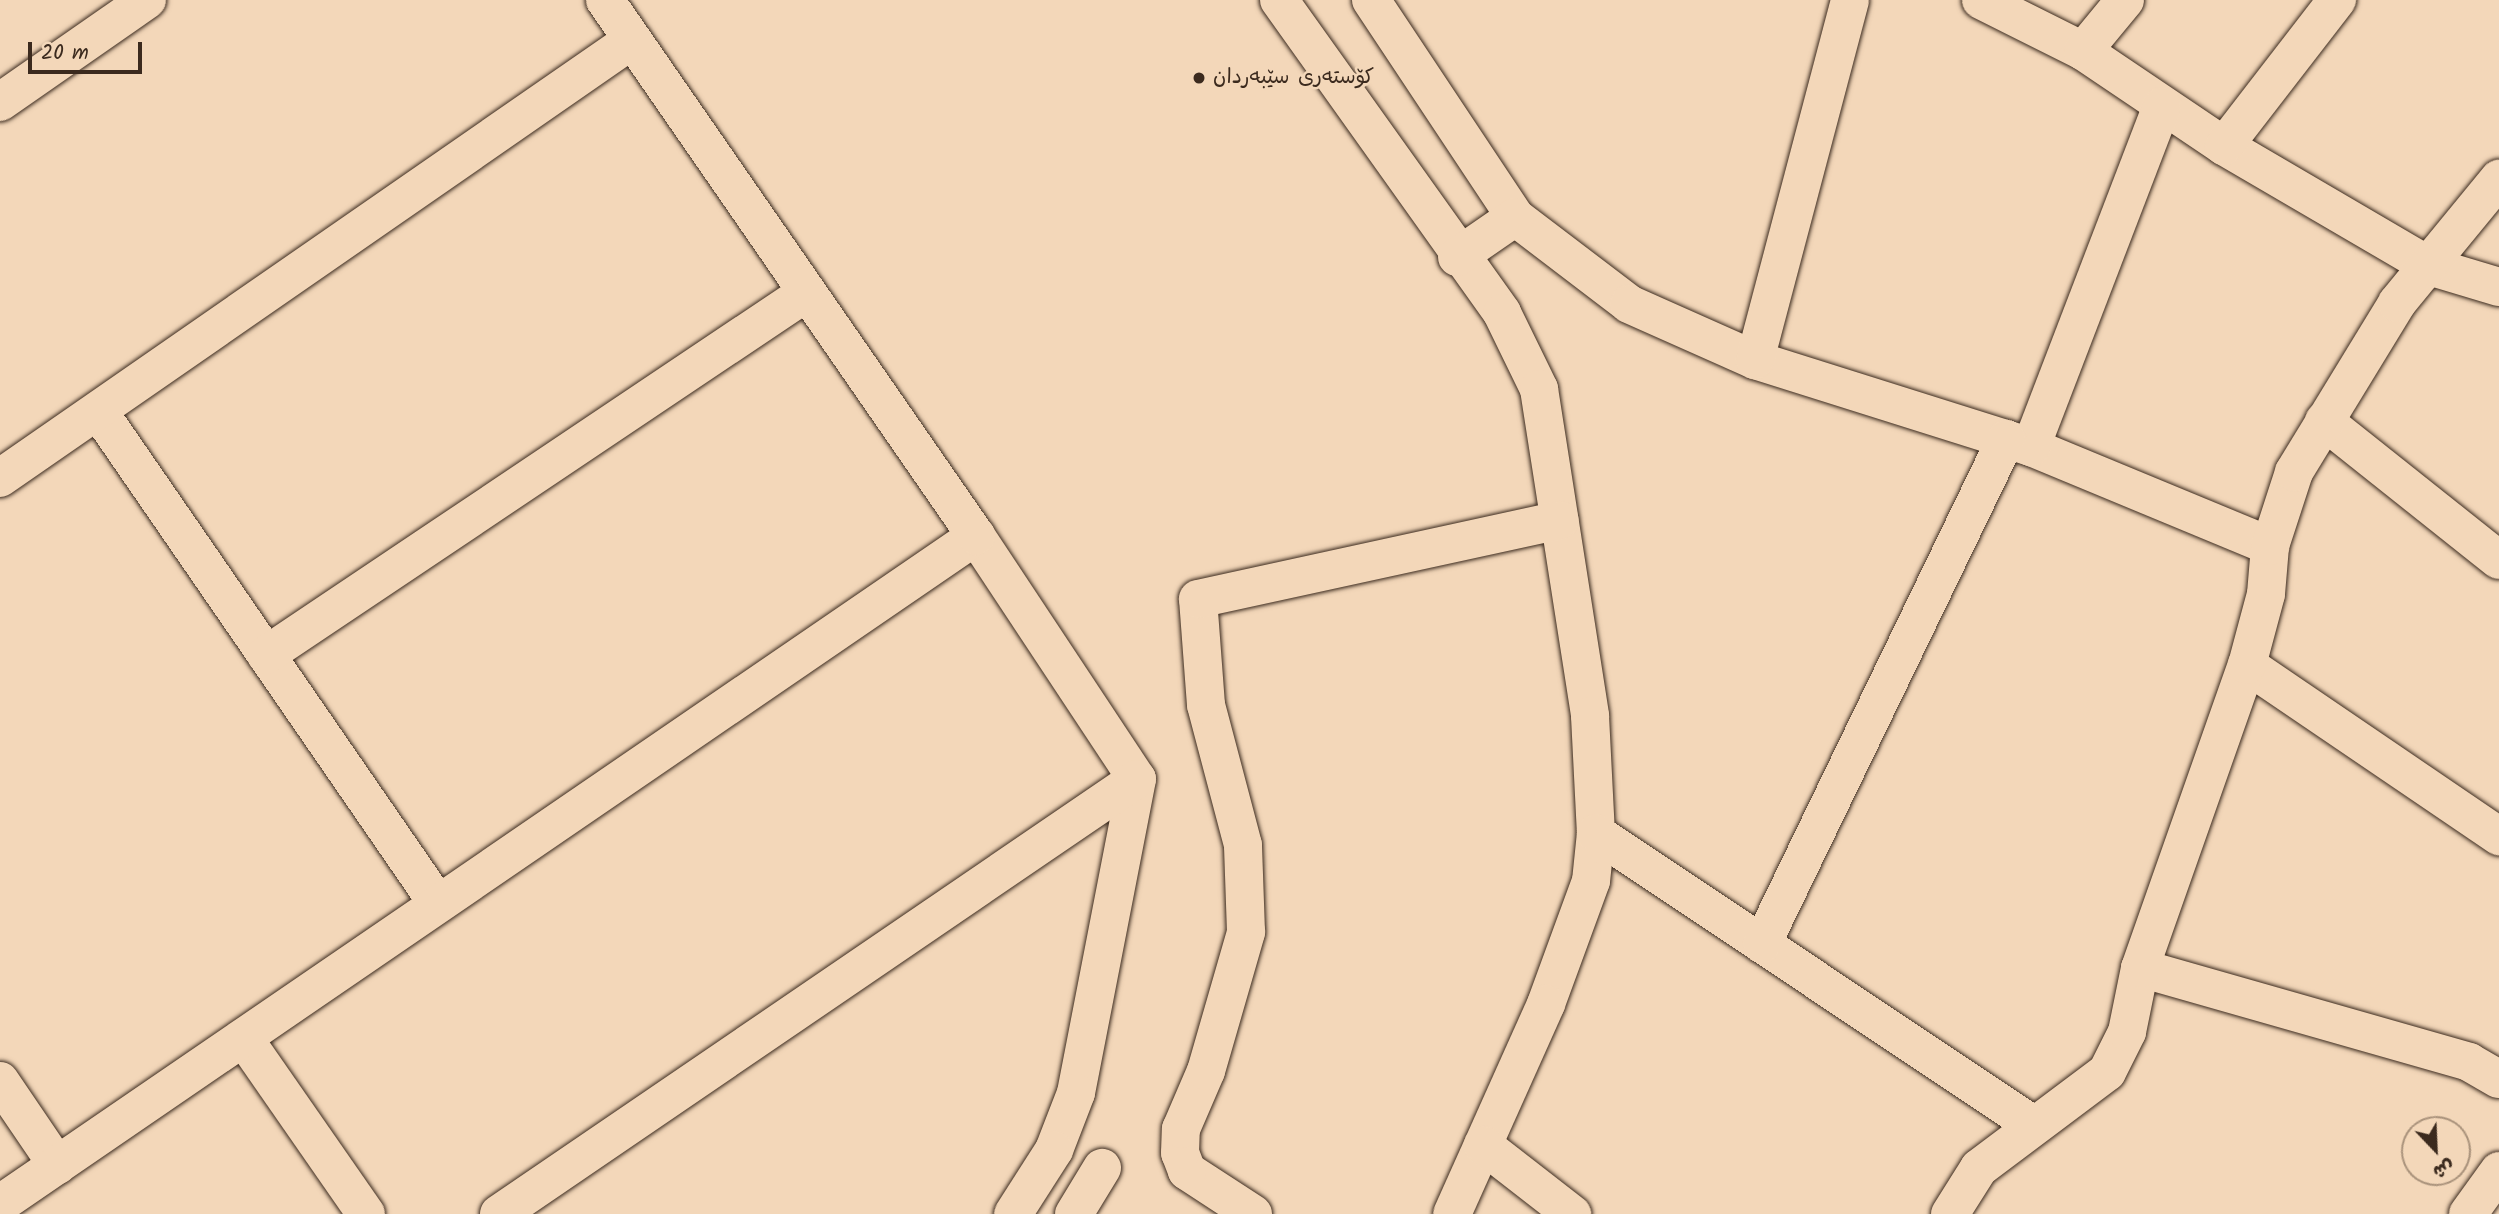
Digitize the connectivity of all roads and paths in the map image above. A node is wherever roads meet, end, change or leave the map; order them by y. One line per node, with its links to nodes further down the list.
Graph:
1 (147, 0): 11 (street)
2 (605, 0): 9 (street)
3 (1279, 0): 16 (street)
4 (1371, 0): 15 (street)
5 (1850, 0): 20 (street)
6 (1981, 0): 10 (street)
7 (2124, 0): 10 (street)
8 (2337, 0): 13 (street)
9 (632, 40): 19 (street); 21 (street)
10 (2083, 51): 12 (street)
11 (0, 102)
12 (2162, 106): 13 (street); 23 (street)
13 (2224, 146): 17 (street)
14 (2499, 179): 17 (street)
15 (1515, 217): 16 (street); 20 (street)
16 (1457, 257): 25 (street)
17 (2429, 265): 18 (street); 22 (street)
18 (2499, 287)
19 (803, 295): 26 (street); 29 (street)
20 (1755, 360): 23 (street)
21 (99, 412): 24 (street); 29 (street)
22 (2323, 421): 27 (street); 28 (street)
23 (2019, 443): 27 (street); 35 (street)
24 (0, 478)
25 (1559, 520): 32 (street); 50 (street)
26 (976, 536): 31 (street); 34 (street)
27 (2270, 546): 30 (street)
28 (2499, 560)
29 (266, 655): 34 (street)
30 (2247, 665): 33 (street); 36 (street)
31 (1137, 779): 47 (street); 48 (street)
32 (1596, 834): 35 (street); 41 (street)
33 (2499, 836)
34 (438, 904): 37 (street)
35 (1762, 944): 40 (street)
36 (2140, 968): 38 (street); 40 (street)
37 (246, 1040): 42 (street); 46 (street)
38 (2499, 1079)
39 (0, 1082): 42 (street)
40 (2033, 1125): 53 (street)
41 (1483, 1145): 51 (street); 52 (street)
42 (57, 1165): 45 (street)
43 (1102, 1168): 49 (street)
44 (2499, 1171): 54 (street)
45 (0, 1204)
46 (366, 1214)
47 (499, 1214)
48 (1013, 1214)
49 (1074, 1214)
50 (1253, 1214)
51 (1452, 1214)
52 (1572, 1214)
53 (1950, 1214)
54 (2468, 1214)

